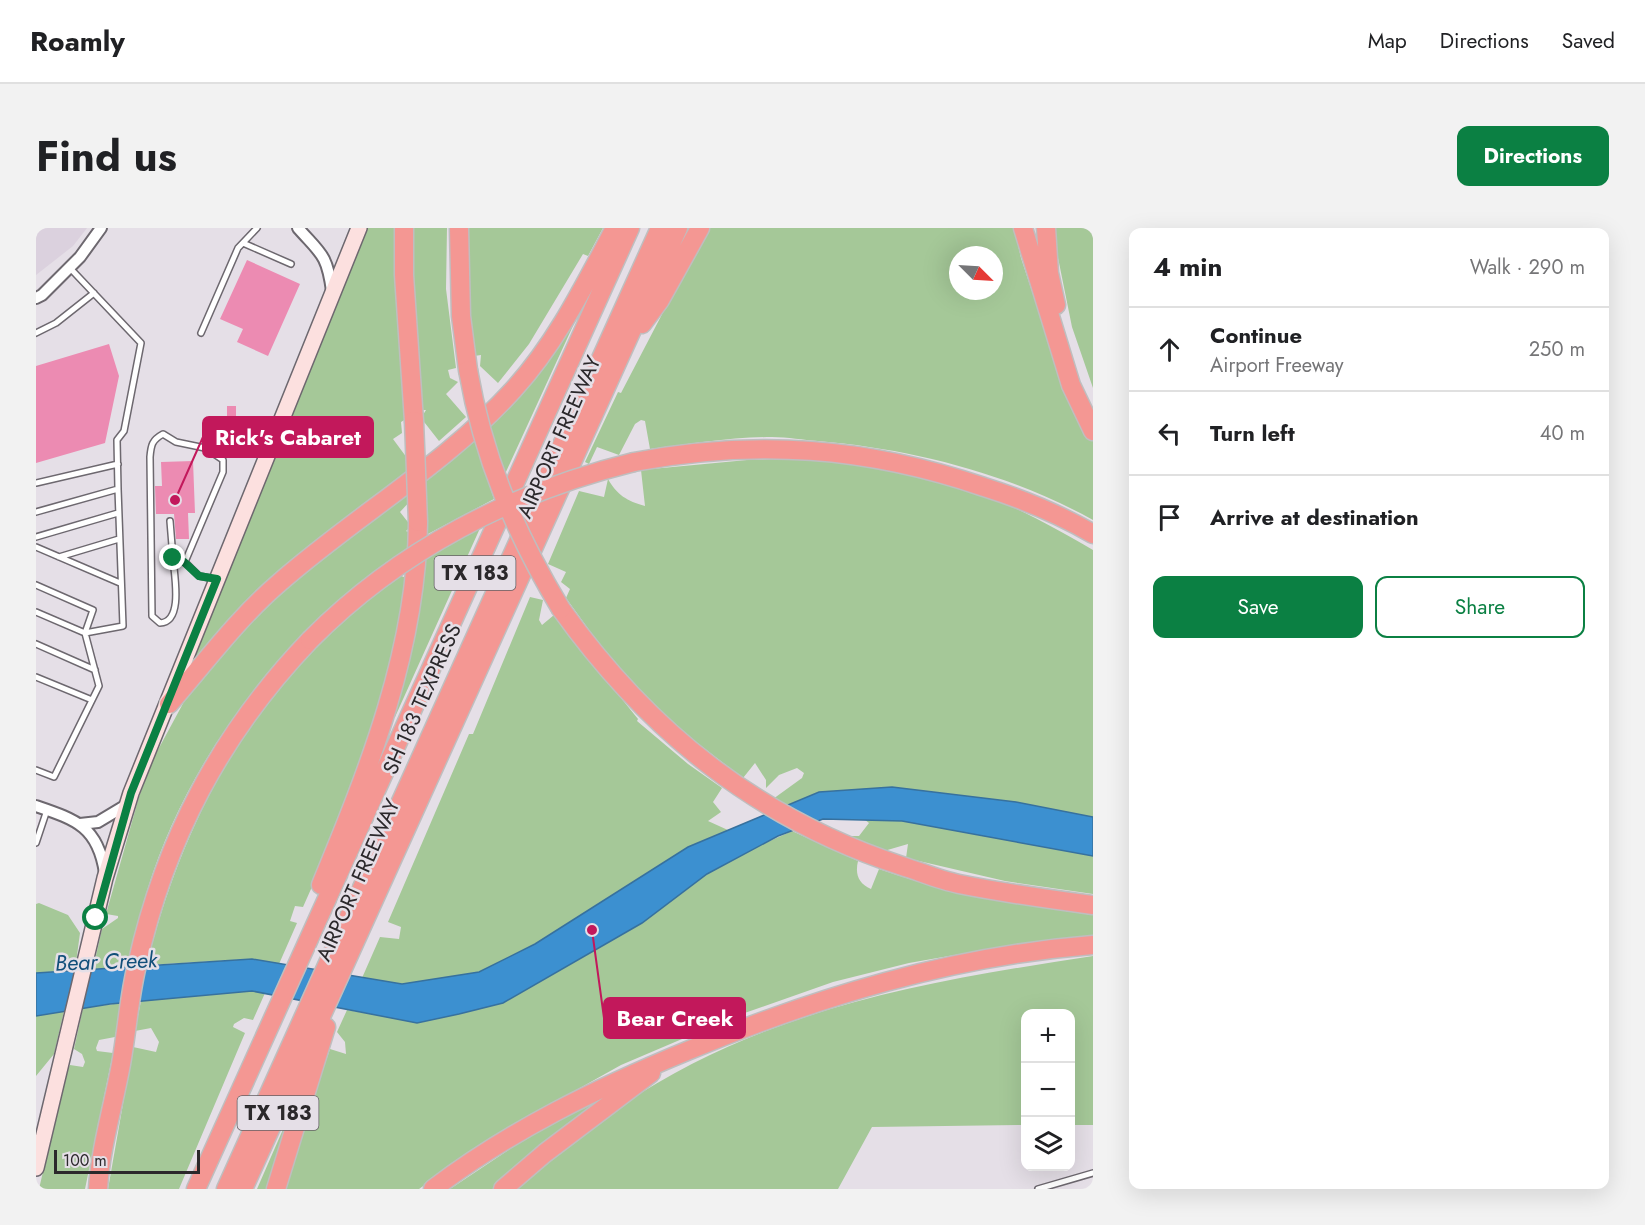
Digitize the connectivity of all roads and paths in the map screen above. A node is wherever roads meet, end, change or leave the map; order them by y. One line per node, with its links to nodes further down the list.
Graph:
1 (101, 228): 17 (street)
2 (257, 228): 15 (lane)
3 (298, 228): 19 (street)
4 (359, 228): 19 (main road)
5 (404, 228): 56 (highway, bridge)
6 (459, 228): 55 (highway, bridge)
7 (615, 228): 48 (highway)
8 (630, 228): 56 (highway, AIRPORT FREEWAY / TX 183)
9 (648, 228): 56 (highway, SH 183 TEXPRESS)
10 (660, 228): 56 (highway, SH 183 TEXPRESS)
11 (678, 228): 23 (highway, AIRPORT FREEWAY / TX 183)
12 (700, 228): 23 (highway)
13 (1023, 228): 24 (highway)
14 (1046, 228): 24 (highway)
15 (243, 243): 16 (lane); 22 (lane)
16 (291, 264)
17 (69, 267): 18 (lane); 20 (street)
18 (94, 293): 21 (lane); 26 (lane)
19 (333, 295): 39 (main road)
20 (36, 298)
21 (36, 333)
22 (201, 333)
23 (622, 351): 56 (highway, AIRPORT FREEWAY / TX 183)
24 (1071, 385): 25 (highway)
25 (1093, 431)
26 (117, 464): 27 (lane); 28 (lane)
27 (36, 483)
28 (118, 489): 29 (lane); 30 (lane)
29 (36, 512)
30 (118, 513): 33 (lane); 34 (lane)
31 (170, 521): 37 (lane)
32 (1093, 534): 62 (highway, bridge)
33 (36, 537)
34 (119, 539): 36 (lane); 40 (lane)
35 (36, 547): 36 (lane)
36 (59, 557): 40 (lane)
37 (173, 558): 38 (lane); 38 (lane)
38 (184, 562): 39 (lane)
39 (217, 579): 48 (main road)
40 (120, 583): 43 (lane)
41 (36, 585): 43 (lane)
42 (36, 612): 43 (lane)
43 (85, 633): 45 (lane)
44 (36, 644): 45 (lane)
45 (94, 670): 47 (lane)
46 (36, 677): 47 (lane)
47 (92, 700): 49 (lane)
48 (169, 704): 50 (main road)
49 (36, 770)
50 (128, 804): 52 (street); 54 (main road)
51 (41, 808): 52 (street); 53 (lane)
52 (80, 824): 54 (street)
53 (36, 843)
54 (105, 878): 60 (main road)
55 (1093, 905)
56 (334, 921): 58 (highway); 58 (highway, SH 183 TEXPRESS); 58 (highway, AIRPORT FREEWAY / TX 183)
57 (1093, 945): 59 (highway)
58 (291, 1033): 63 (highway, AIRPORT FREEWAY / TX 183); 64 (highway, SH 183 TEXPRESS); 65 (highway, SH 183 TEXPRESS); 66 (highway, AIRPORT FREEWAY / TX 183); 67 (highway)
59 (669, 1059): 68 (highway); 69 (highway)
60 (36, 1168)
61 (1093, 1173): 70 (lane)
62 (97, 1185)
63 (196, 1189)
64 (214, 1189)
65 (226, 1189)
66 (243, 1189)
67 (276, 1189)
68 (433, 1189)
69 (503, 1189)
70 (1038, 1189)

